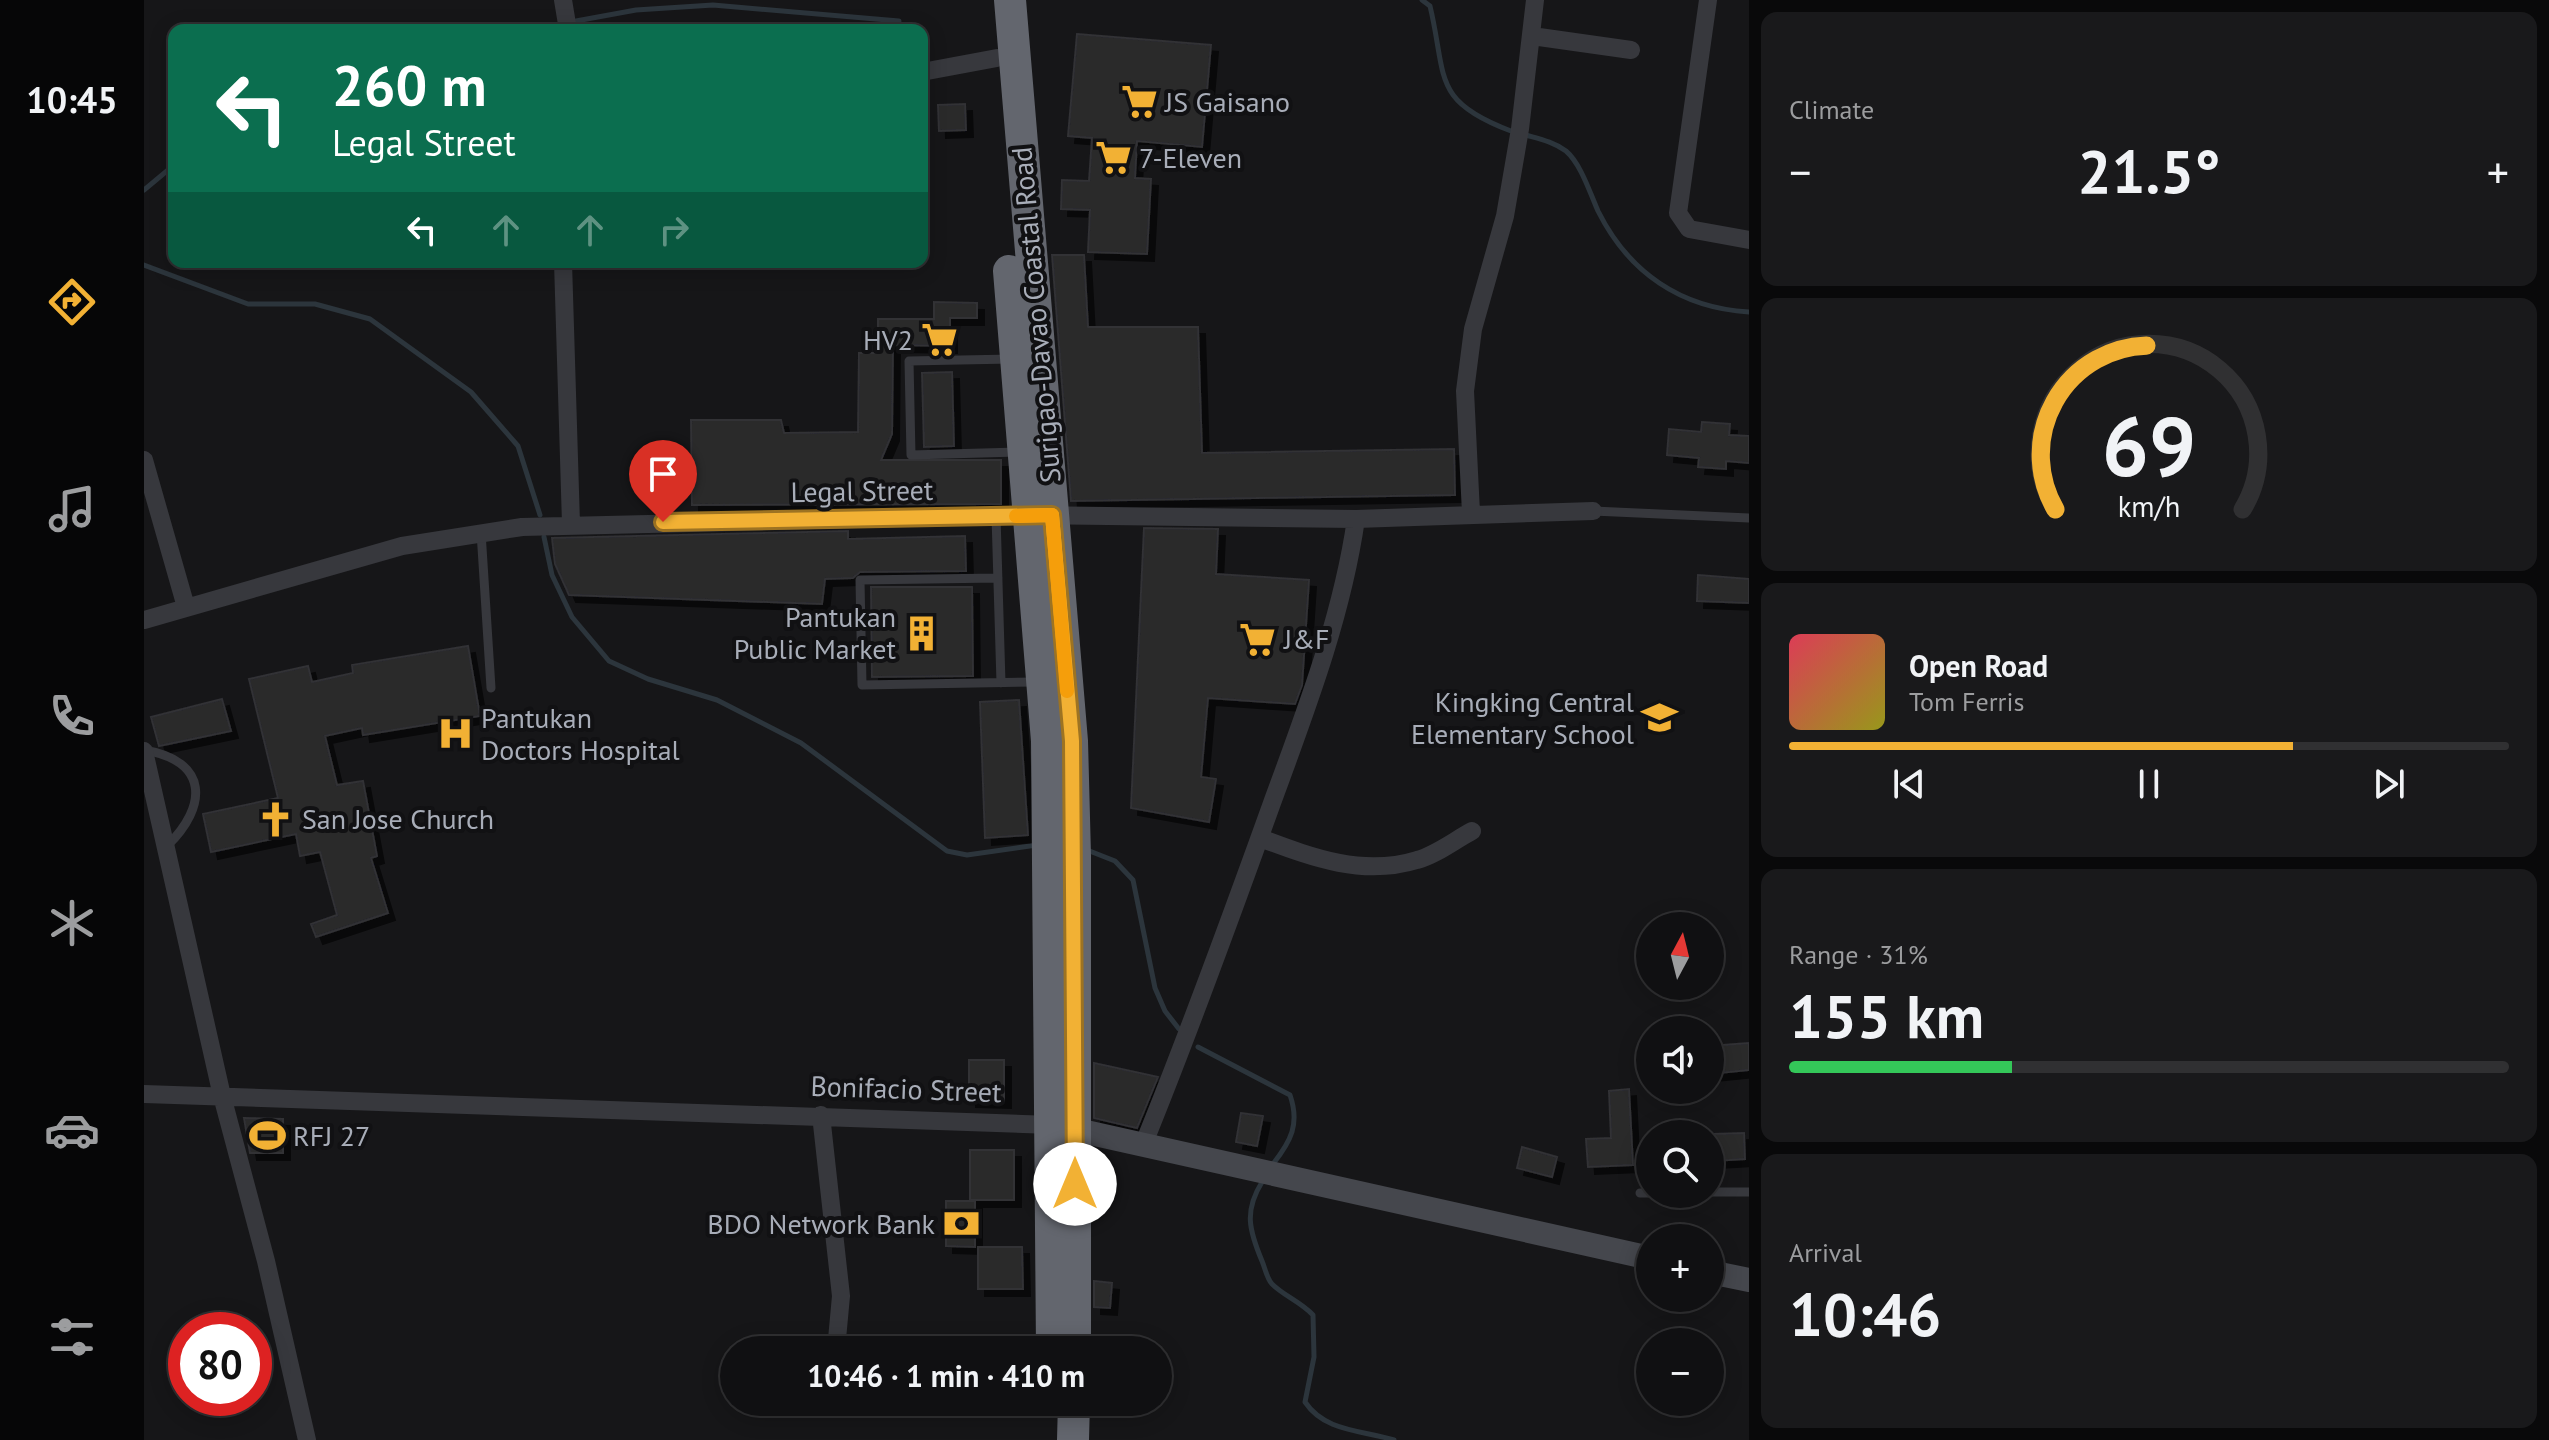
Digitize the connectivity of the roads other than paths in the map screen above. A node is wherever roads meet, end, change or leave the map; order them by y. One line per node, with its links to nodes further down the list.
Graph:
1 (563, 0): 6 (street)
2 (992, 0): 10 (highway, Surigao-Davao Coastal Road)
3 (1010, 0): 10 (highway, Surigao-Davao Coastal Road)
4 (1535, 0): 7 (street)
5 (1708, 0): 12 (street)
6 (567, 24)
7 (1532, 36): 8 (street); 18 (street)
8 (1631, 50)
9 (928, 72): 10 (street)
10 (1005, 77): 11 (highway, Surigao-Davao Coastal Road)
11 (1016, 223): 14 (highway, Surigao-Davao Coastal Road); 19 (highway, Surigao-Davao Coastal Road)
12 (1749, 240)
13 (563, 268): 22 (street)
14 (1015, 359): 15 (highway, Surigao-Davao Coastal Road); 15 (lane)
15 (1022, 452): 19 (highway, Surigao-Davao Coastal Road)
16 (144, 460): 25 (street)
17 (1593, 511): 18 (street, Legal Street); 20 (lane)
18 (1471, 513): 21 (street, Legal Street)
19 (1025, 516): 21 (street, Legal Street); 22 (street, Legal Street); 24 (lane); 27 (highway, Surigao-Davao Coastal Road); 34 (highway, Surigao-Davao Coastal Road)
20 (1749, 518)
21 (1356, 519): 32 (street)
22 (571, 524): 23 (street, Legal Street)
23 (481, 532): 25 (street, Legal Street); 29 (lane)
24 (998, 578): 28 (lane); 28 (lane)
25 (186, 607): 26 (street, Legal Street)
26 (144, 620)
27 (1042, 682): 28 (lane); 34 (highway, Surigao-Davao Coastal Road)
28 (1001, 683)
29 (491, 688)
30 (144, 751): 33 (street); 33 (lane)
31 (1472, 831): 32 (street)
32 (1260, 838): 39 (street)
33 (167, 846): 36 (street)
34 (1063, 855): 38 (highway, Surigao-Davao Coastal Road)
35 (144, 1094): 36 (street, Bonifacio Street)
36 (222, 1096): 37 (street, Bonifacio Street); 51 (street)
37 (821, 1115): 38 (street, Bonifacio Street); 46 (street)
38 (1064, 1126): 39 (street, Bonifacio Street); 45 (highway, Surigao-Davao Coastal Road)
39 (1144, 1143): 42 (street, Bonifacio Street)
40 (1724, 1192): 41 (lane)
41 (1749, 1192)
42 (1636, 1255)
43 (1724, 1275): 44 (street)
44 (1749, 1280)
45 (1064, 1300): 47 (highway, Surigao-Davao Coastal Road); 48 (highway, Surigao-Davao Coastal Road)
46 (837, 1336)
47 (1055, 1336)
48 (1072, 1336)
49 (1052, 1416): 52 (highway)
50 (1074, 1416): 53 (highway)
51 (307, 1440)
52 (1052, 1440)
53 (1073, 1440)

